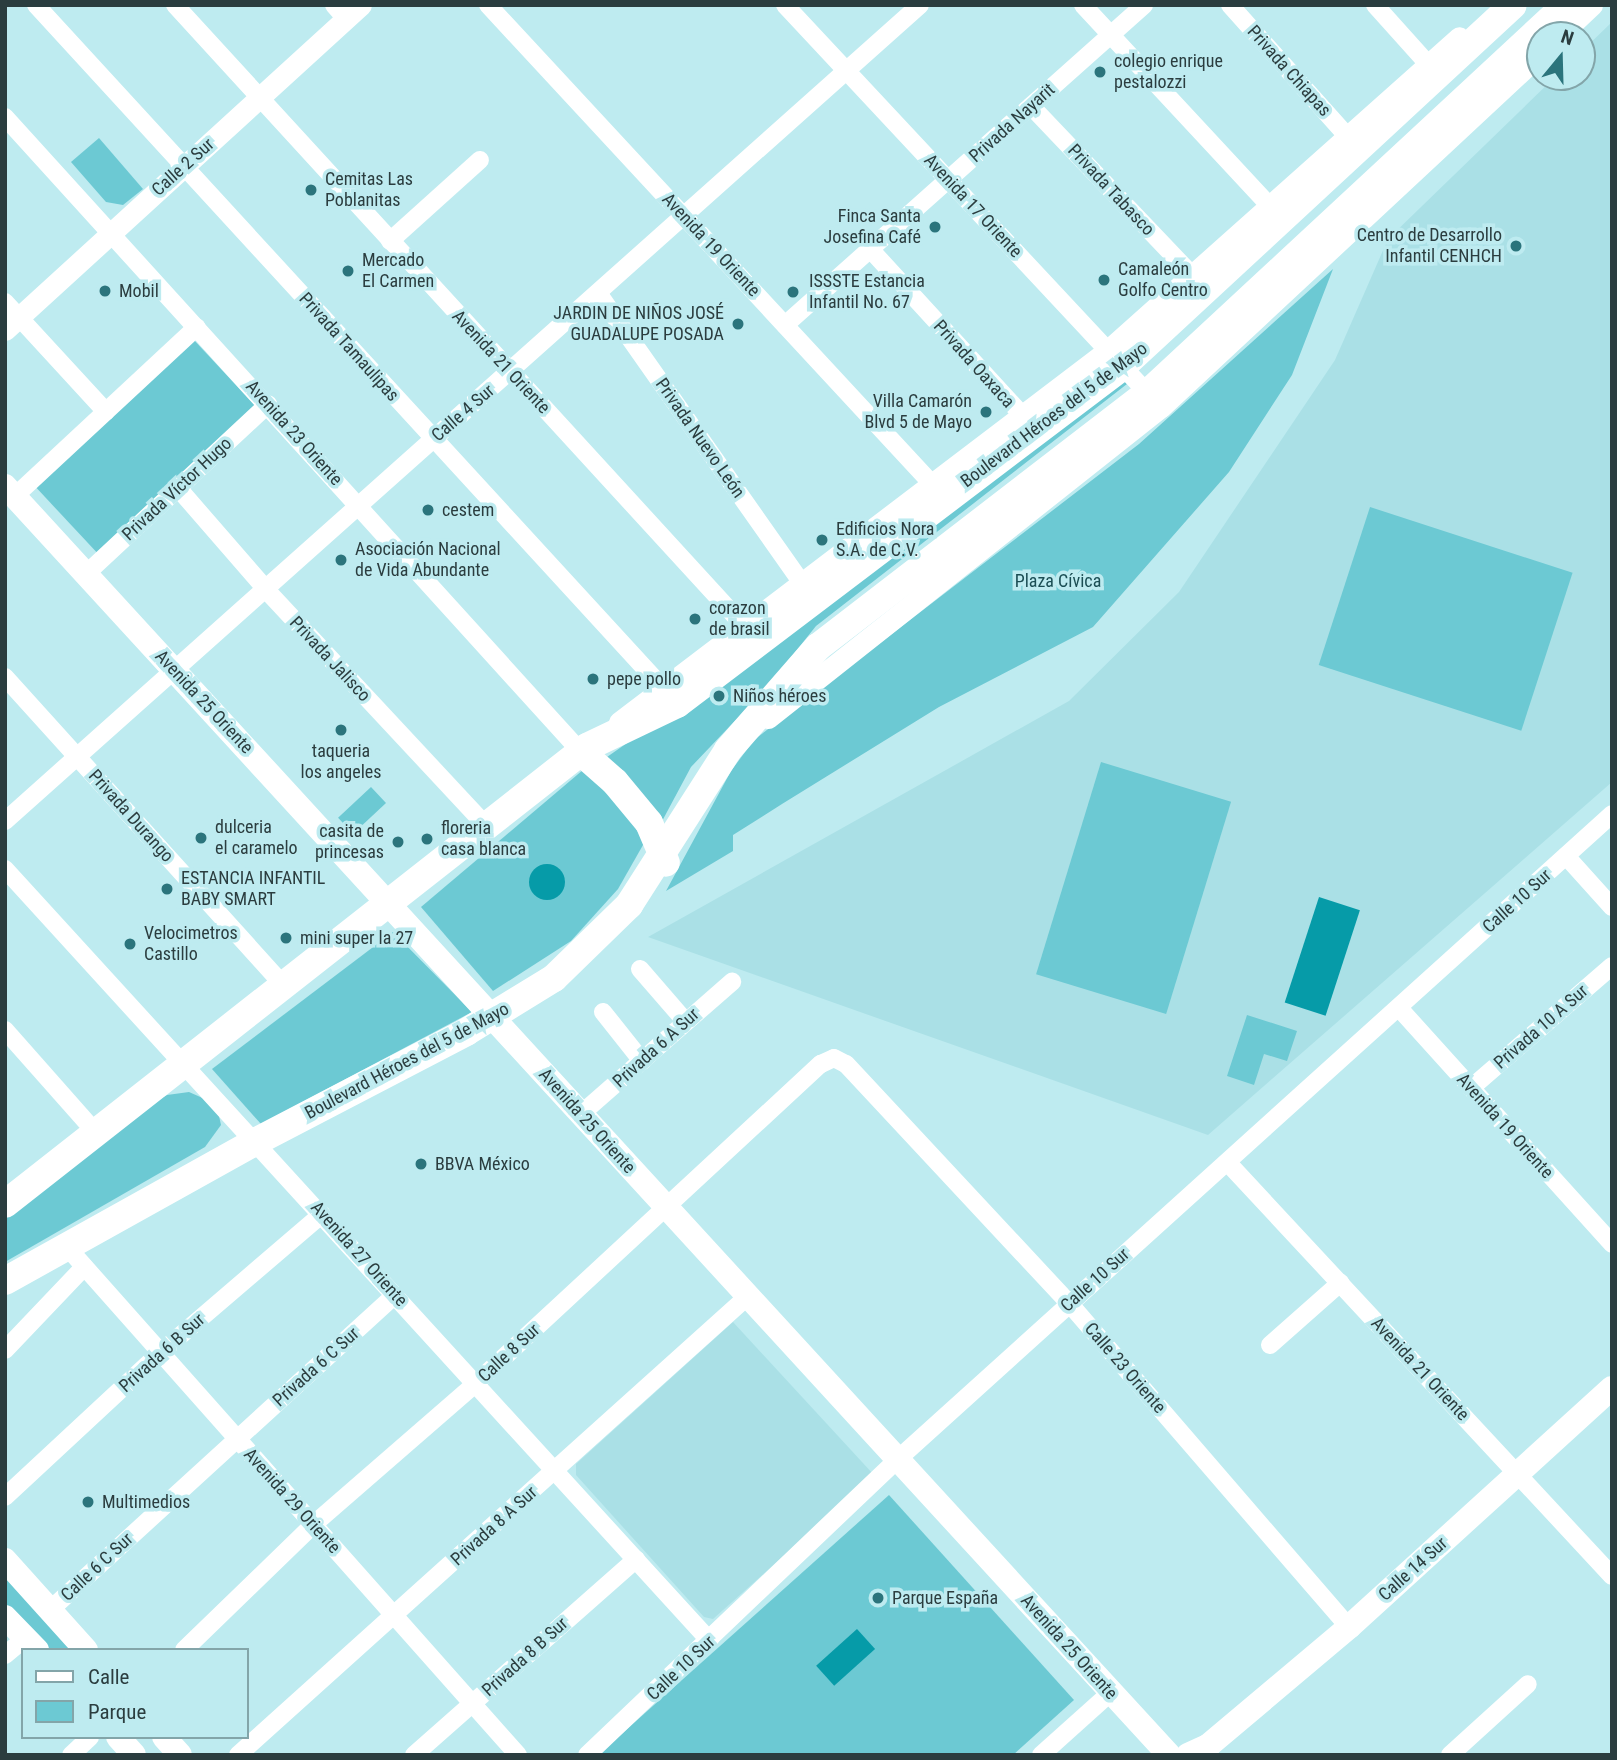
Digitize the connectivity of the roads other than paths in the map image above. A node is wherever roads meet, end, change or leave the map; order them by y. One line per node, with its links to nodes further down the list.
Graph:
1 (36, 5): 25 (street, Privada Tamaulipas)
2 (175, 5): 20 (street, Avenida 21 Oriente)
3 (488, 5): 28 (street, Avenida 19 Oriente)
4 (785, 5): 19 (street, Avenida 17 Oriente)
5 (920, 5): 19 (street, Calle 4 Sur)
6 (1083, 5): 16 (street)
7 (1144, 5): 16 (street, Privada Nayarit)
8 (1230, 5): 23 (street, Privada Chiapas)
9 (1374, 5): 17 (street)
10 (1494, 5): 17 (street, Boulevard Héroes del 5 de Mayo)
11 (1513, 5): 31 (main road, Boulevard Héroes del 5 de Mayo)
12 (1566, 5): 40 (main road, Boulevard Héroes del 5 de Mayo)
13 (1592, 5): 15 (street)
14 (347, 10): 20 (street, Calle 2 Sur)
15 (1575, 21)
16 (1111, 35): 21 (street, Privada Nayarit); 27 (street)
17 (1428, 64): 23 (street, Boulevard Héroes del 5 de Mayo)
18 (1526, 67): 40 (street, Boulevard Héroes del 5 de Mayo)
19 (846, 71): 26 (street, Avenida 17 Oriente); 28 (street, Calle 4 Sur)
20 (260, 98): 25 (street, Calle 2 Sur); 30 (street, Avenida 21 Oriente)
21 (1031, 106): 26 (street, Privada Nayarit); 33 (street, Privada Tabasco)
22 (5, 117): 29 (street, Avenida 23 Oriente)
23 (1347, 136): 27 (street, Boulevard Héroes del 5 de Mayo)
24 (480, 160): 30 (street)
25 (184, 166): 29 (street, Calle 2 Sur); 44 (street, Privada Tamaulipas)
26 (948, 180): 32 (street, Privada Nayarit); 38 (street, Avenida 17 Oriente)
27 (1270, 206): 31 (main road); 33 (street, Boulevard Héroes del 5 de Mayo)
28 (684, 216): 34 (street, Calle 4 Sur); 36 (street, Avenida 19 Oriente)
29 (111, 233): 35 (street, Calle 2 Sur); 37 (street, Avenida 23 Oriente)
30 (390, 241): 39 (street, Avenida 21 Oriente)
31 (1260, 244): 38 (main road, Boulevard Héroes del 5 de Mayo)
32 (870, 249): 36 (street, Privada Nayarit); 43 (street, Privada Oaxaca)
33 (1192, 275): 38 (street, Boulevard Héroes del 5 de Mayo)
34 (598, 293): 39 (street, Calle 4 Sur); 51 (street, Privada Nuevo León)
35 (10, 316): 42 (street)
36 (785, 325): 45 (street, Avenida 19 Oriente)
37 (197, 327): 41 (street, Avenida 23 Oriente); 42 (street)
38 (1115, 358): 40 (street, Avenida 17 Oriente); 43 (street, Boulevard Héroes del 5 de Mayo); 50 (main road, Boulevard Héroes del 5 de Mayo)
39 (509, 372): 44 (street, Calle 4 Sur); 53 (street, Avenida 21 Oriente)
40 (1154, 400): 62 (main road, Boulevard Héroes del 5 de Mayo)
41 (268, 404): 46 (street, Privada Víctor Hugo); 48 (street, Avenida 23 Oriente)
42 (106, 412): 47 (street)
43 (1023, 416): 45 (street, Boulevard Héroes del 5 de Mayo)
44 (433, 439): 48 (street, Calle 4 Sur); 56 (street, Privada Tamaulipas)
45 (934, 485): 51 (street, Boulevard Héroes del 5 de Mayo)
46 (178, 488): 49 (street, Privada Víctor Hugo); 52 (street, Privada Jalisco)
47 (10, 491): 49 (main road, Avenida 25 Oriente)
48 (359, 505): 52 (street, Calle 4 Sur); 57 (street, Avenida 23 Oriente)
49 (86, 574): 54 (main road, Avenida 25 Oriente)
50 (833, 581): 53 (main road); 57 (main road, Boulevard Héroes del 5 de Mayo)
51 (802, 583): 53 (street, Boulevard Héroes del 5 de Mayo)
52 (264, 588): 54 (street, Calle 4 Sur); 61 (street, Privada Jalisco)
53 (744, 625): 56 (street, Boulevard Héroes del 5 de Mayo)
54 (174, 670): 58 (street, Calle 4 Sur); 65 (main road, Avenida 25 Oriente)
55 (5, 677): 58 (street, Privada Durango)
56 (663, 688): 57 (street, Boulevard Héroes del 5 de Mayo)
57 (584, 749): 61 (main road, Boulevard Héroes del 5 de Mayo); 62 (main road)
58 (78, 756): 60 (street, Calle 4 Sur); 70 (street, Privada Durango)
59 (1612, 814): 63 (street, Calle 10 Sur)
60 (5, 821)
61 (487, 827): 65 (main road, Boulevard Héroes del 5 de Mayo)
62 (662, 852): 73 (main road, Boulevard Héroes del 5 de Mayo)
63 (1566, 856): 66 (street); 71 (street, Calle 10 Sur)
64 (5, 869): 78 (street, Avenida 27 Oriente)
65 (388, 902): 70 (main road, Boulevard Héroes del 5 de Mayo); 73 (main road, Avenida 25 Oriente)
66 (1612, 907)
67 (1612, 966): 79 (street, Privada 10 A Sur)
68 (640, 969): 74 (street)
69 (732, 982): 74 (street, Privada 6 A Sur)
70 (284, 986): 78 (main road, Boulevard Héroes del 5 de Mayo)
71 (1399, 1008): 79 (street, Avenida 19 Oriente); 83 (street, Calle 10 Sur)
72 (603, 1012): 77 (street)
73 (492, 1017): 80 (main road, Avenida 25 Oriente); 82 (main road, Boulevard Héroes del 5 de Mayo)
74 (685, 1021): 77 (street, Privada 6 A Sur)
75 (5, 1030): 81 (street)
76 (834, 1058): 85 (street, Calle 8 Sur); 93 (street, Calle 23 Oriente)
77 (642, 1061): 80 (street, Privada 6 A Sur)
78 (184, 1064): 81 (main road, Boulevard Héroes del 5 de Mayo); 82 (street, Avenida 27 Oriente)
79 (1471, 1088): 87 (street, Avenida 19 Oriente)
80 (581, 1115): 85 (main road, Avenida 25 Oriente)
81 (96, 1133): 84 (main road, Boulevard Héroes del 5 de Mayo)
82 (257, 1141): 86 (street, Avenida 27 Oriente); 88 (main road, Boulevard Héroes del 5 de Mayo)
83 (1228, 1163): 90 (street, Avenida 21 Oriente); 93 (street, Calle 10 Sur)
84 (5, 1204)
85 (666, 1208): 92 (main road, Avenida 25 Oriente); 97 (street, Calle 8 Sur)
86 (322, 1214): 91 (street, Avenida 27 Oriente); 96 (street, Privada 6 B Sur)
87 (1612, 1244)
88 (75, 1257): 89 (main road, Boulevard Héroes del 5 de Mayo); 95 (street); 96 (street, Avenida 29 Oriente)
89 (5, 1281)
90 (1340, 1283): 94 (street); 102 (street, Avenida 21 Oriente)
91 (395, 1294): 97 (street, Avenida 27 Oriente); 99 (street, Privada 6 C Sur)
92 (748, 1296): 100 (main road, Avenida 25 Oriente); 101 (street, Privada 8 A Sur)
93 (1069, 1303): 100 (street, Calle 10 Sur); 111 (street, Calle 23 Oriente)
94 (1270, 1345)
95 (5, 1350)
96 (160, 1353): 99 (street, Avenida 29 Oriente); 103 (street, Privada 6 B Sur)
97 (476, 1383): 101 (street, Avenida 27 Oriente); 104 (street, Calle 8 Sur)
98 (1612, 1388): 102 (main road, Calle 14 Sur)
99 (237, 1439): 104 (street, Avenida 29 Oriente); 108 (street, Calle 6 C Sur)
100 (898, 1459): 112 (street, Calle 10 Sur); 117 (main road, Avenida 25 Oriente)
101 (555, 1470): 105 (street, Avenida 27 Oriente); 110 (street, Privada 8 A Sur)
102 (1518, 1474): 107 (street, Avenida 21 Oriente); 111 (main road, Calle 14 Sur)
103 (5, 1497)
104 (314, 1524): 110 (street, Avenida 29 Oriente); 115 (street, Calle 8 Sur)
105 (636, 1559): 112 (street, Avenida 27 Oriente); 118 (street, Privada 8 B Sur)
106 (5, 1560): 108 (main road)
107 (1612, 1576)
108 (50, 1610): 114 (main road)
109 (5, 1617): 113 (main road)
110 (393, 1617): 118 (street, Avenida 29 Oriente); 126 (street, Privada 8 A Sur)
111 (1349, 1627): 122 (main road, Calle 14 Sur)
112 (710, 1641): 129 (street, Calle 10 Sur)
113 (31, 1644)
114 (84, 1648)
115 (186, 1648)
116 (1528, 1684): 132 (street)
117 (1110, 1693): 130 (street); 131 (main road, Avenida 25 Oriente)
118 (472, 1704): 127 (street, Privada 8 B Sur); 128 (street, Avenida 29 Oriente)
119 (88, 1739): 123 (street)
120 (120, 1739): 124 (main road)
121 (166, 1739): 125 (main road)
122 (1200, 1751)
123 (71, 1755)
124 (134, 1755)
125 (180, 1755)
126 (238, 1755)
127 (414, 1755)
128 (518, 1755)
129 (587, 1755)
130 (1041, 1755)
131 (1169, 1755)
132 (1450, 1755)

